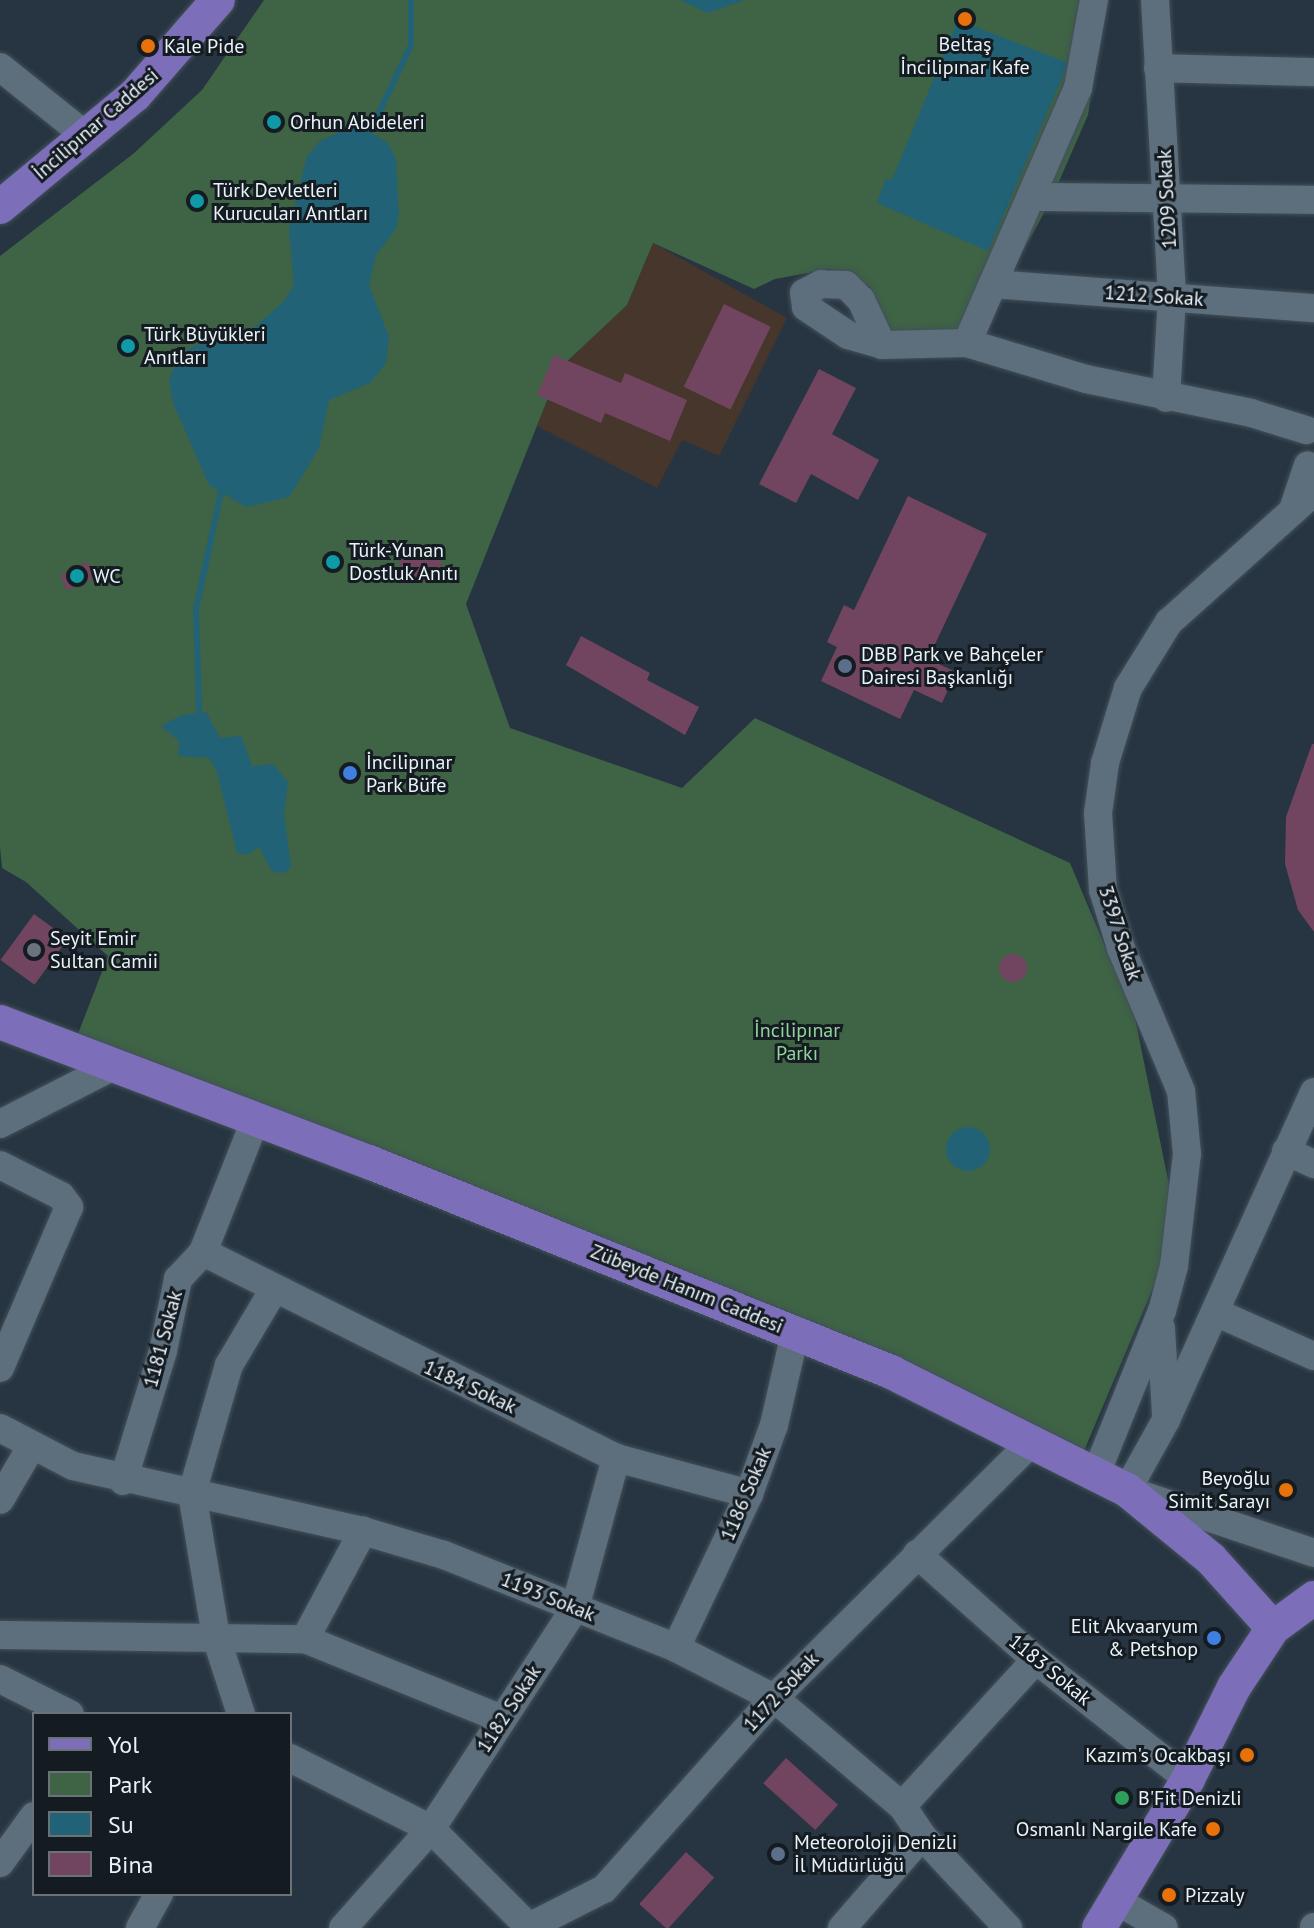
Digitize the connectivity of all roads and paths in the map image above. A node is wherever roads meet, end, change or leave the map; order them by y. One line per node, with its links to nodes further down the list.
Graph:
1 (218, 0): 7 (main road, İncilipınar Caddesi)
2 (1094, 0): 9 (street)
3 (1155, 0): 5 (street, 1209 Sokak)
4 (0, 67): 7 (street)
5 (1158, 68): 6 (street); 8 (street, 1209 Sokak)
6 (1314, 72)
7 (86, 136): 11 (main road, İncilipınar Caddesi)
8 (1169, 196): 9 (street); 10 (street); 13 (street, 1209 Sokak)
9 (1034, 197): 12 (street)
10 (1314, 200)
11 (0, 207)
12 (993, 284): 13 (street, 1212 Sokak); 15 (street)
13 (1172, 297): 14 (street, 1212 Sokak); 17 (street, 1209 Sokak)
14 (1314, 308)
15 (967, 343): 16 (street); 17 (street)
16 (882, 345)
17 (1166, 398): 18 (street)
18 (1277, 420): 19 (street); 20 (street)
19 (1310, 427): 20 (street)
20 (1310, 471): 31 (street, 3397 Sokak)
21 (0, 1022): 22 (main road, Zübeyde Hanım Caddesi)
22 (112, 1067): 24 (main road, Zübeyde Hanım Caddesi); 25 (street)
23 (1314, 1092): 26 (street)
24 (256, 1118): 29 (street, 1181 Sokak); 33 (main road, Zübeyde Hanım Caddesi)
25 (0, 1124)
26 (1286, 1151): 27 (street); 32 (street)
27 (1314, 1164)
28 (0, 1165): 35 (street)
29 (203, 1252): 30 (street, 1184 Sokak); 42 (street, 1181 Sokak)
30 (273, 1291): 40 (street, 1184 Sokak); 44 (street)
31 (1162, 1311): 36 (street); 41 (street)
32 (1215, 1312): 34 (street); 36 (street)
33 (795, 1333): 38 (main road, Zübeyde Hanım Caddesi); 45 (street, 1186 Sokak)
34 (1314, 1356)
35 (0, 1368)
36 (1166, 1420): 43 (street)
37 (0, 1428): 39 (street, 1193 Sokak)
38 (1030, 1444): 41 (main road, Zübeyde Hanım Caddesi); 49 (street, 1172 Sokak)
39 (31, 1447): 42 (street, 1193 Sokak); 46 (street)
40 (616, 1458): 45 (street, 1184 Sokak); 51 (street, 1182 Sokak)
41 (1096, 1474): 43 (main road, Zübeyde Hanım Caddesi)
42 (123, 1481): 44 (street, 1193 Sokak)
43 (1127, 1490): 48 (street); 52 (main road, Zübeyde Hanım Caddesi)
44 (192, 1493): 47 (street, 1193 Sokak); 54 (street)
45 (749, 1494): 56 (street, 1186 Sokak)
46 (0, 1500)
47 (363, 1531): 51 (street, 1193 Sokak); 55 (street)
48 (1314, 1553)
49 (917, 1554): 57 (street, 1183 Sokak); 59 (street, 1172 Sokak)
50 (1314, 1598): 52 (main road)
51 (575, 1608): 56 (street, 1193 Sokak); 62 (street, 1182 Sokak)
52 (1273, 1628): 64 (main road)
53 (0, 1635): 54 (street)
54 (216, 1637): 55 (street); 61 (street)
55 (305, 1639): 62 (street)
56 (676, 1648): 59 (street, 1193 Sokak)
57 (1036, 1660): 64 (street, 1183 Sokak); 65 (street)
58 (0, 1679): 60 (street)
59 (774, 1698): 65 (street, 1193 Sokak); 72 (street, 1172 Sokak)
60 (66, 1712)
61 (240, 1712)
62 (502, 1719): 67 (street, 1182 Sokak)
63 (292, 1759): 67 (street)
64 (1188, 1779): 71 (main road)
65 (902, 1806): 68 (street, 1193 Sokak)
66 (18, 1827): 69 (street)
67 (431, 1829): 72 (street); 74 (street, 1182 Sokak)
68 (922, 1836): 75 (street); 76 (street, 1193 Sokak)
69 (0, 1863)
70 (158, 1896): 73 (street)
71 (1107, 1914): 77 (street)
72 (527, 1927)
73 (140, 1928)
74 (343, 1928)
75 (842, 1928)
76 (1008, 1928)
77 (1164, 1928)

